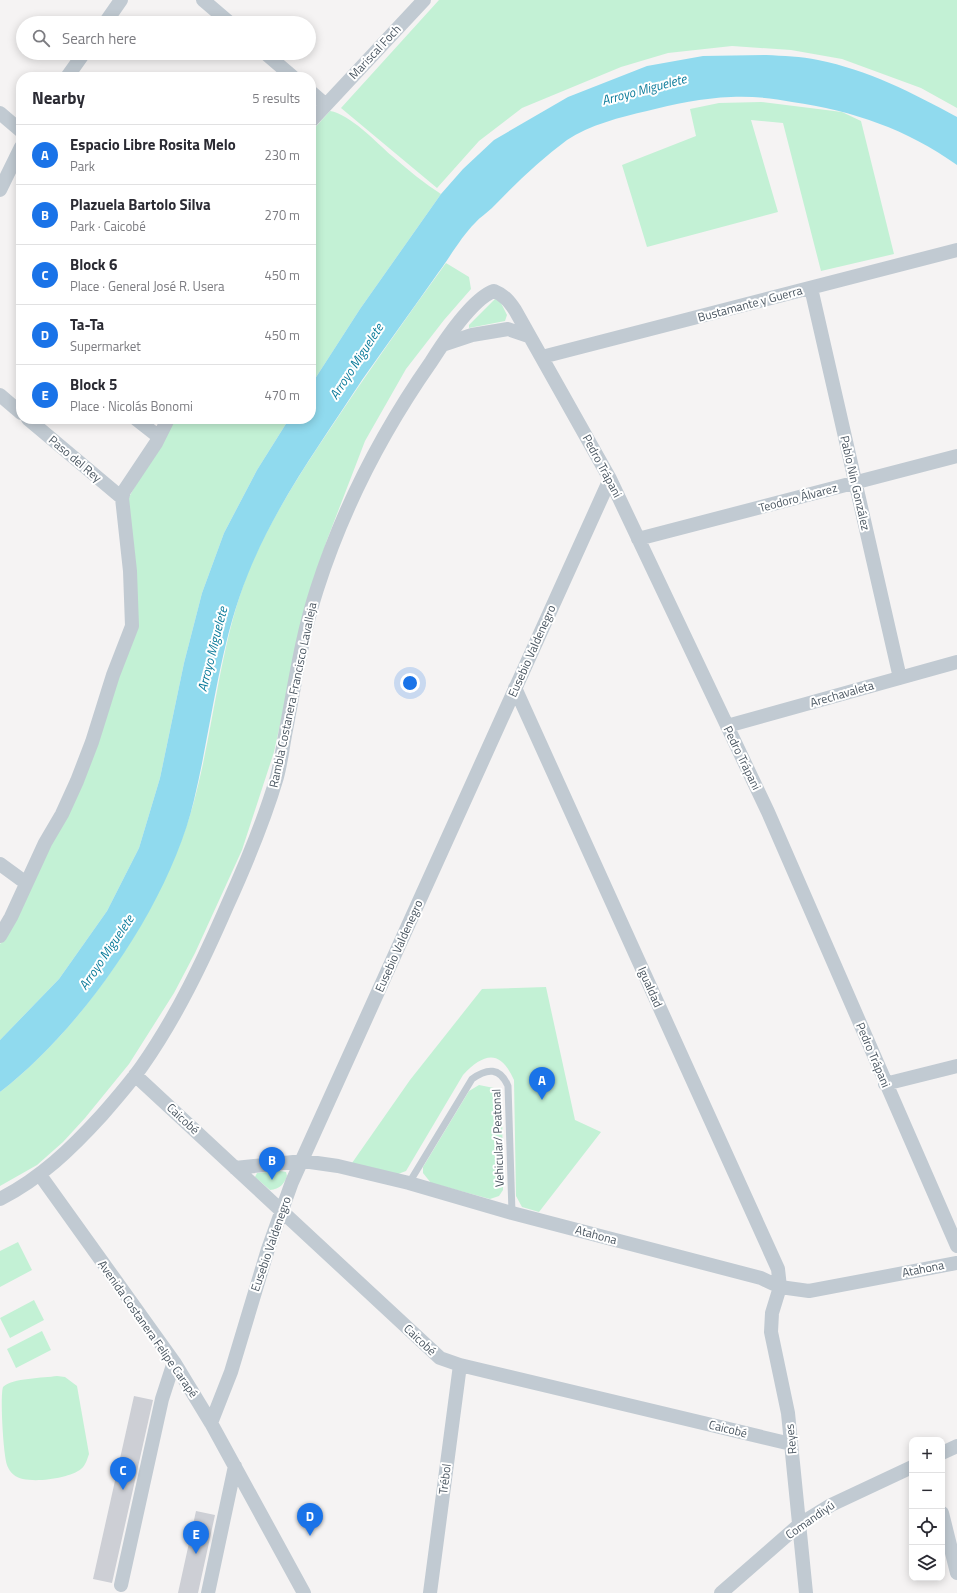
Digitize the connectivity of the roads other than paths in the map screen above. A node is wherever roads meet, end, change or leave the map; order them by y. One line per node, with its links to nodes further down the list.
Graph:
1 (121, 0): 4 (street)
2 (202, 0): 5 (street)
3 (424, 0): 11 (street, Mariscal Foch)
4 (110, 16)
5 (221, 16)
6 (79, 60): 8 (street)
7 (273, 60): 9 (street)
8 (71, 72)
9 (287, 72)
10 (316, 96): 11 (street)
11 (326, 105): 13 (street, Mariscal Foch)
12 (0, 113): 14 (street)
13 (316, 116)
14 (16, 127)
15 (16, 157): 16 (street)
16 (0, 190)
17 (957, 250): 18 (street, Bustamante y Guerra)
18 (811, 288): 22 (street, Bustamante y Guerra); 31 (street, Pablo Nin González)
19 (494, 291): 20 (street, Pedro Trápani); 21 (street, Rambla Costanera Francisco Lavalleja)
20 (528, 336): 21 (street); 22 (street, Pedro Trápani)
21 (442, 345): 42 (street, Rambla Costanera Francisco Lavalleja)
22 (542, 357): 30 (street, Pedro Trápani)
23 (0, 395): 24 (street)
24 (16, 409)
25 (34, 424): 32 (street, Paso del Rey)
26 (142, 424): 28 (street)
27 (166, 424): 28 (street)
28 (159, 438): 32 (street)
29 (957, 456): 31 (street, Teodoro Álvarez)
30 (610, 479): 33 (street, Pedro Trápani); 36 (street, Eusebio Valdenegro)
31 (855, 483): 33 (street, Teodoro Álvarez); 35 (street, Pablo Nin González)
32 (122, 498): 39 (street)
33 (638, 539): 37 (street, Pedro Trápani)
34 (957, 662): 35 (street, Arechavaleta)
35 (900, 678): 37 (street, Arechavaleta)
36 (515, 688): 44 (street, Eusebio Valdenegro); 53 (street, Igualdad)
37 (727, 726): 43 (street, Pedro Trápani)
38 (0, 864): 39 (street)
39 (26, 883): 40 (street)
40 (0, 936)
41 (957, 1066): 43 (street)
42 (135, 1075): 45 (street, Caicobé); 46 (street, Rambla Costanera Francisco Lavalleja)
43 (885, 1084): 51 (street, Pedro Trápani)
44 (303, 1160): 45 (street, Atahona); 47 (street, Atahona); 49 (street, Eusebio Valdenegro)
45 (235, 1168): 49 (street, Caicobé)
46 (40, 1175): 48 (street, Rambla Costanera Francisco Lavalleja); 54 (street, Avenida Costanera Felipe Carapé)
47 (408, 1183): 50 (street, Atahona); 50 (lane, Vehicular/ Peatonal)
48 (0, 1199)
49 (282, 1211): 55 (street, Caicobé); 56 (street, Eusebio Valdenegro)
50 (512, 1213): 53 (street, Atahona)
51 (957, 1246)
52 (957, 1263): 53 (street, Atahona)
53 (780, 1287): 57 (street, Reyes)
54 (174, 1362): 56 (street, Avenida Costanera Felipe Carapé); 65 (street)
55 (460, 1365): 57 (street, Caicobé); 68 (street, Trébol)
56 (211, 1423): 60 (street, Avenida Costanera Felipe Carapé)
57 (791, 1444): 62 (street, Reyes)
58 (957, 1446): 59 (street)
59 (945, 1452)
60 (235, 1466): 66 (street, Avenida Costanera Felipe Carapé); 67 (street)
61 (909, 1468): 62 (street, Comandiyú)
62 (800, 1524): 69 (street, Comandiyú); 70 (street, Reyes)
63 (945, 1525): 64 (street)
64 (957, 1573)
65 (121, 1585)
66 (300, 1590)
67 (208, 1593)
68 (430, 1593)
69 (721, 1593)
70 (806, 1593)

